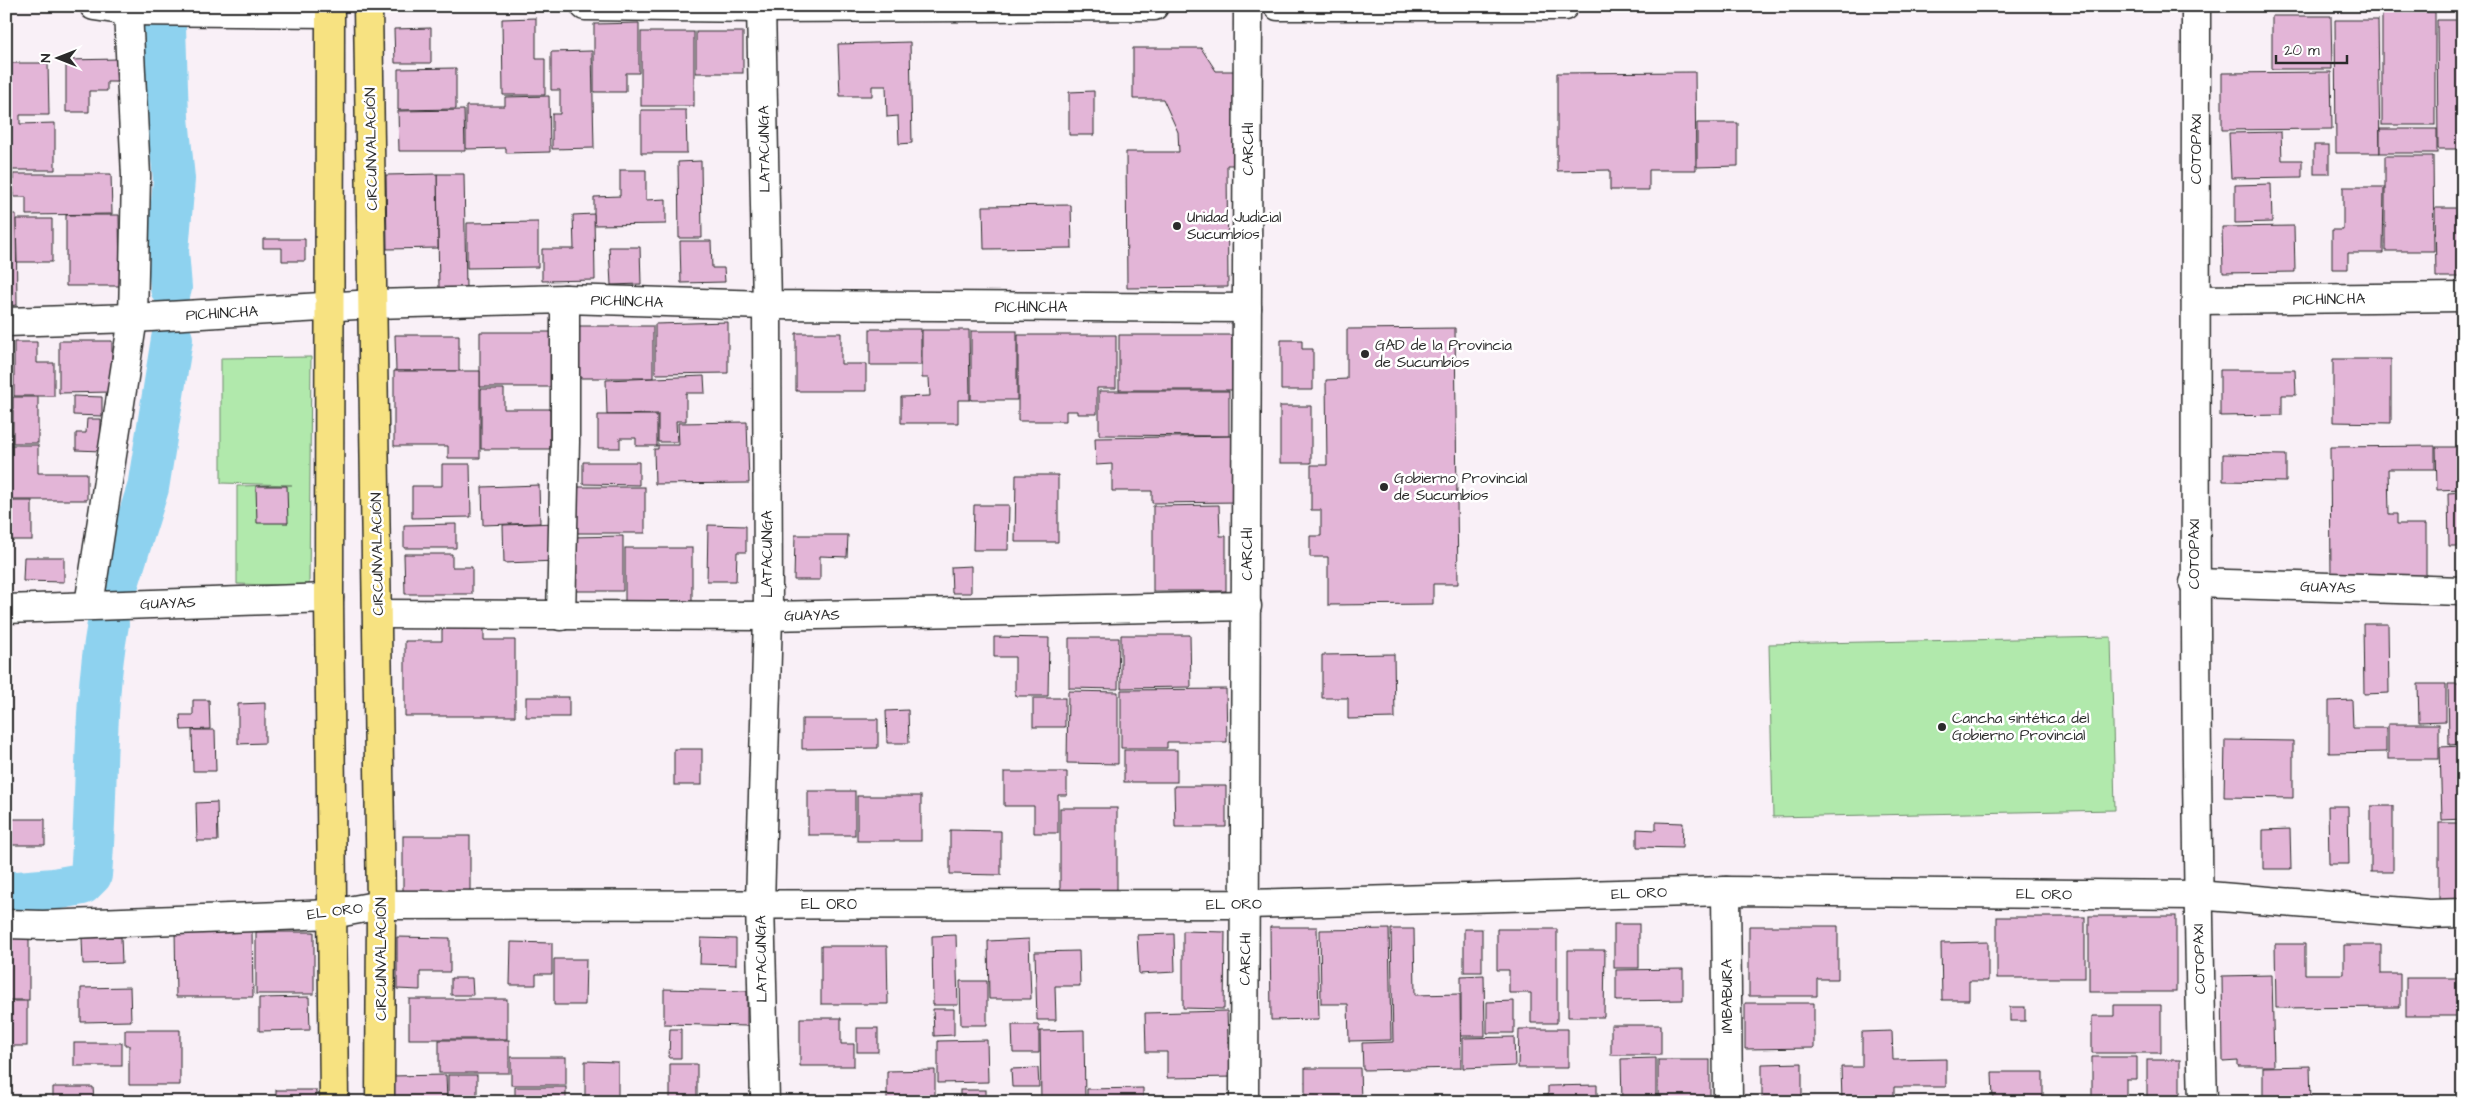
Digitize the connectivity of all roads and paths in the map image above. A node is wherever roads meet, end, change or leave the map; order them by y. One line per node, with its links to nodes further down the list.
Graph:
1 (94, 6): 11 (street)
2 (368, 6): 15 (main road, CIRCUNVALACIÓN)
3 (585, 6): 9 (street)
4 (1154, 6): 9 (street)
5 (1248, 6): 18 (street, CARCHI)
6 (1278, 6): 7 (street)
7 (1564, 6)
8 (2196, 6): 14 (street, COTOPAXI)
9 (761, 7): 16 (street, LATACUNGA)
10 (330, 10): 11 (street); 17 (main road)
11 (128, 11): 19 (street)
12 (2463, 297): 14 (street, PICHINCHA)
13 (565, 299): 15 (street, PICHINCHA); 16 (street, PICHINCHA); 28 (street)
14 (2196, 300): 21 (street, COTOPAXI)
15 (374, 304): 17 (street, PICHINCHA); 27 (main road, CIRCUNVALACIÓN)
16 (767, 306): 18 (street, PICHINCHA); 29 (street, LATACUNGA)
17 (329, 307): 19 (street, PICHINCHA); 23 (main road)
18 (1247, 308): 25 (street, CARCHI)
19 (133, 318): 20 (street, PICHINCHA); 24 (street)
20 (6, 322)
21 (2194, 583): 22 (street, GUAYAS); 31 (street, COTOPAXI)
22 (2463, 592)
23 (329, 598): 24 (street, GUAYAS); 36 (main road)
24 (89, 605): 26 (street, GUAYAS)
25 (1247, 606): 29 (street, GUAYAS); 33 (street, CARCHI)
26 (6, 609)
27 (378, 614): 28 (street, GUAYAS); 34 (main road, CIRCUNVALACIÓN)
28 (561, 616): 29 (street, GUAYAS)
29 (768, 616): 32 (street, LATACUNGA)
30 (1726, 891): 31 (street, EL ORO); 33 (street, EL ORO); 42 (street, IMBABURA)
31 (2197, 895): 35 (street, EL ORO); 43 (street, COTOPAXI)
32 (760, 904): 33 (street, EL ORO); 34 (street, EL ORO); 40 (street, LATACUNGA)
33 (1246, 904): 41 (street, CARCHI)
34 (381, 905): 36 (street, EL ORO); 39 (main road, CIRCUNVALACIÓN)
35 (2463, 913)
36 (332, 914): 37 (street, EL ORO); 38 (main road)
37 (6, 924)
38 (334, 1102)
39 (380, 1102)
40 (765, 1102)
41 (1244, 1102)
42 (1728, 1102)
43 (2203, 1102)

